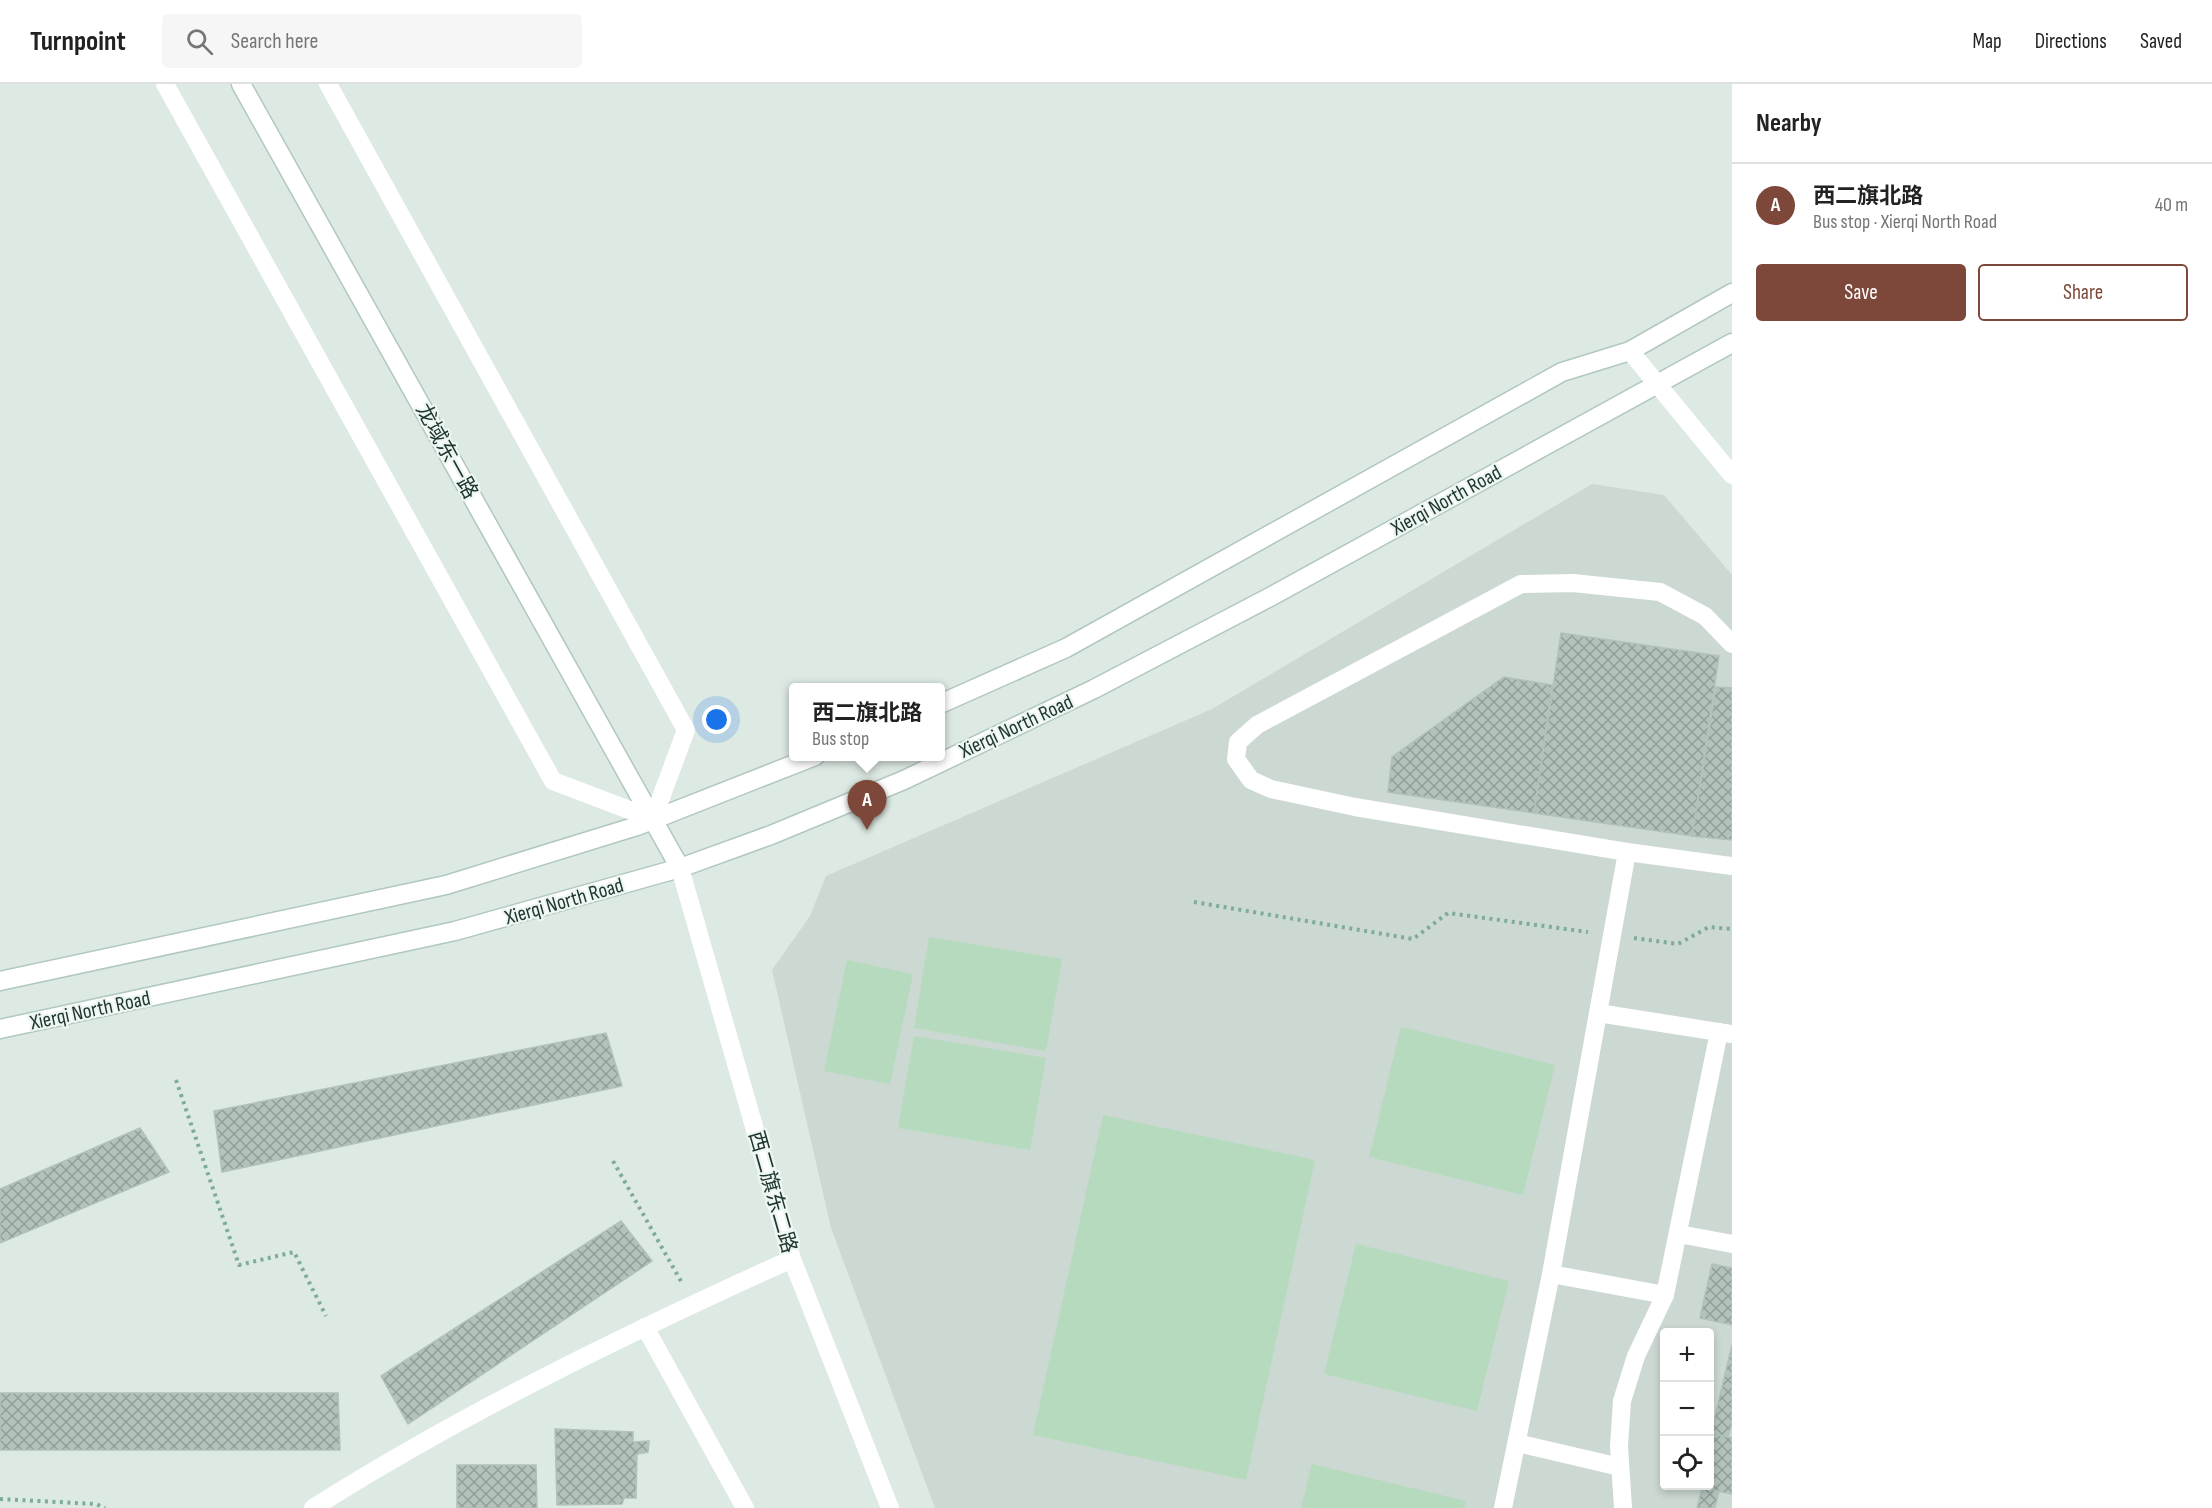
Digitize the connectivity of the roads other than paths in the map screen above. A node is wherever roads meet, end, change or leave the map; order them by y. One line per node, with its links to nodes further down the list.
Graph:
1 (165, 84): 14 (street)
2 (241, 84): 14 (street, 龙域东一路)
3 (328, 84): 14 (street)
4 (1732, 293): 6 (street)
5 (1732, 343): 7 (street, Xierqi North Road)
6 (1630, 351): 7 (street); 10 (street)
7 (1657, 384): 8 (street); 11 (street, Xierqi North Road)
8 (1732, 475)
9 (1732, 645): 15 (street)
10 (945, 702)
11 (945, 760)
12 (802, 761): 14 (street)
13 (944, 761): 17 (street, Xierqi North Road)
14 (653, 819): 17 (street, 龙域东一路); 18 (street)
15 (1627, 852): 16 (street); 19 (street)
16 (1732, 866)
17 (680, 868): 20 (street, Xierqi North Road); 24 (street, 西二旗东二路)
18 (0, 981)
19 (1598, 1013): 21 (street); 25 (street)
20 (0, 1029)
21 (1726, 1033): 22 (street)
22 (1679, 1234): 23 (street); 26 (street)
23 (1732, 1244)
24 (792, 1259): 27 (street); 32 (street, 西二旗东二路)
25 (1551, 1274): 26 (street); 28 (street)
26 (1665, 1296): 29 (street)
27 (645, 1327): 30 (street); 31 (street)
28 (1517, 1443): 29 (street); 33 (street)
29 (1620, 1467): 34 (street)
30 (314, 1508)
31 (745, 1508)
32 (890, 1508)
33 (1503, 1508)
34 (1623, 1508)

